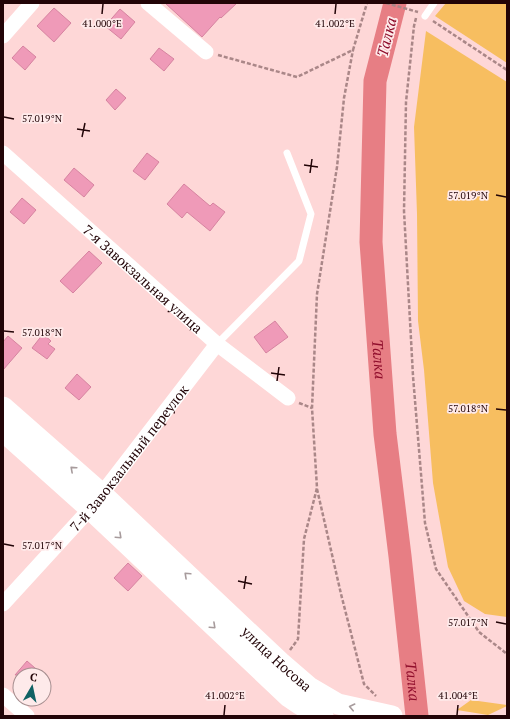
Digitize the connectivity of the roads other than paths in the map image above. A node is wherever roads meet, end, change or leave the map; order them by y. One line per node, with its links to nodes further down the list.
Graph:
1 (32, 3): 5 (street)
2 (148, 3): 6 (street)
3 (434, 3): 4 (lane)
4 (422, 14)
5 (3, 36)
6 (206, 52)
7 (3, 153): 9 (street, 7-я Завокзальная улица)
8 (287, 153): 9 (lane)
9 (217, 344): 10 (street, 7-я Завокзальная улица); 13 (street, 7-й Завокзальный переулок)
10 (288, 398)
11 (3, 407): 13 (main road, улица Носова, one-way to 11)
12 (3, 431): 13 (main road, улица Носова)
13 (96, 502): 14 (street, 7-й Завокзальный переулок); 16 (main road, улица Носова)
14 (3, 604)
15 (3, 695): 18 (street)
16 (310, 707): 17 (main road, улица Носова, one-way to 16)
17 (388, 711)
18 (27, 716)

